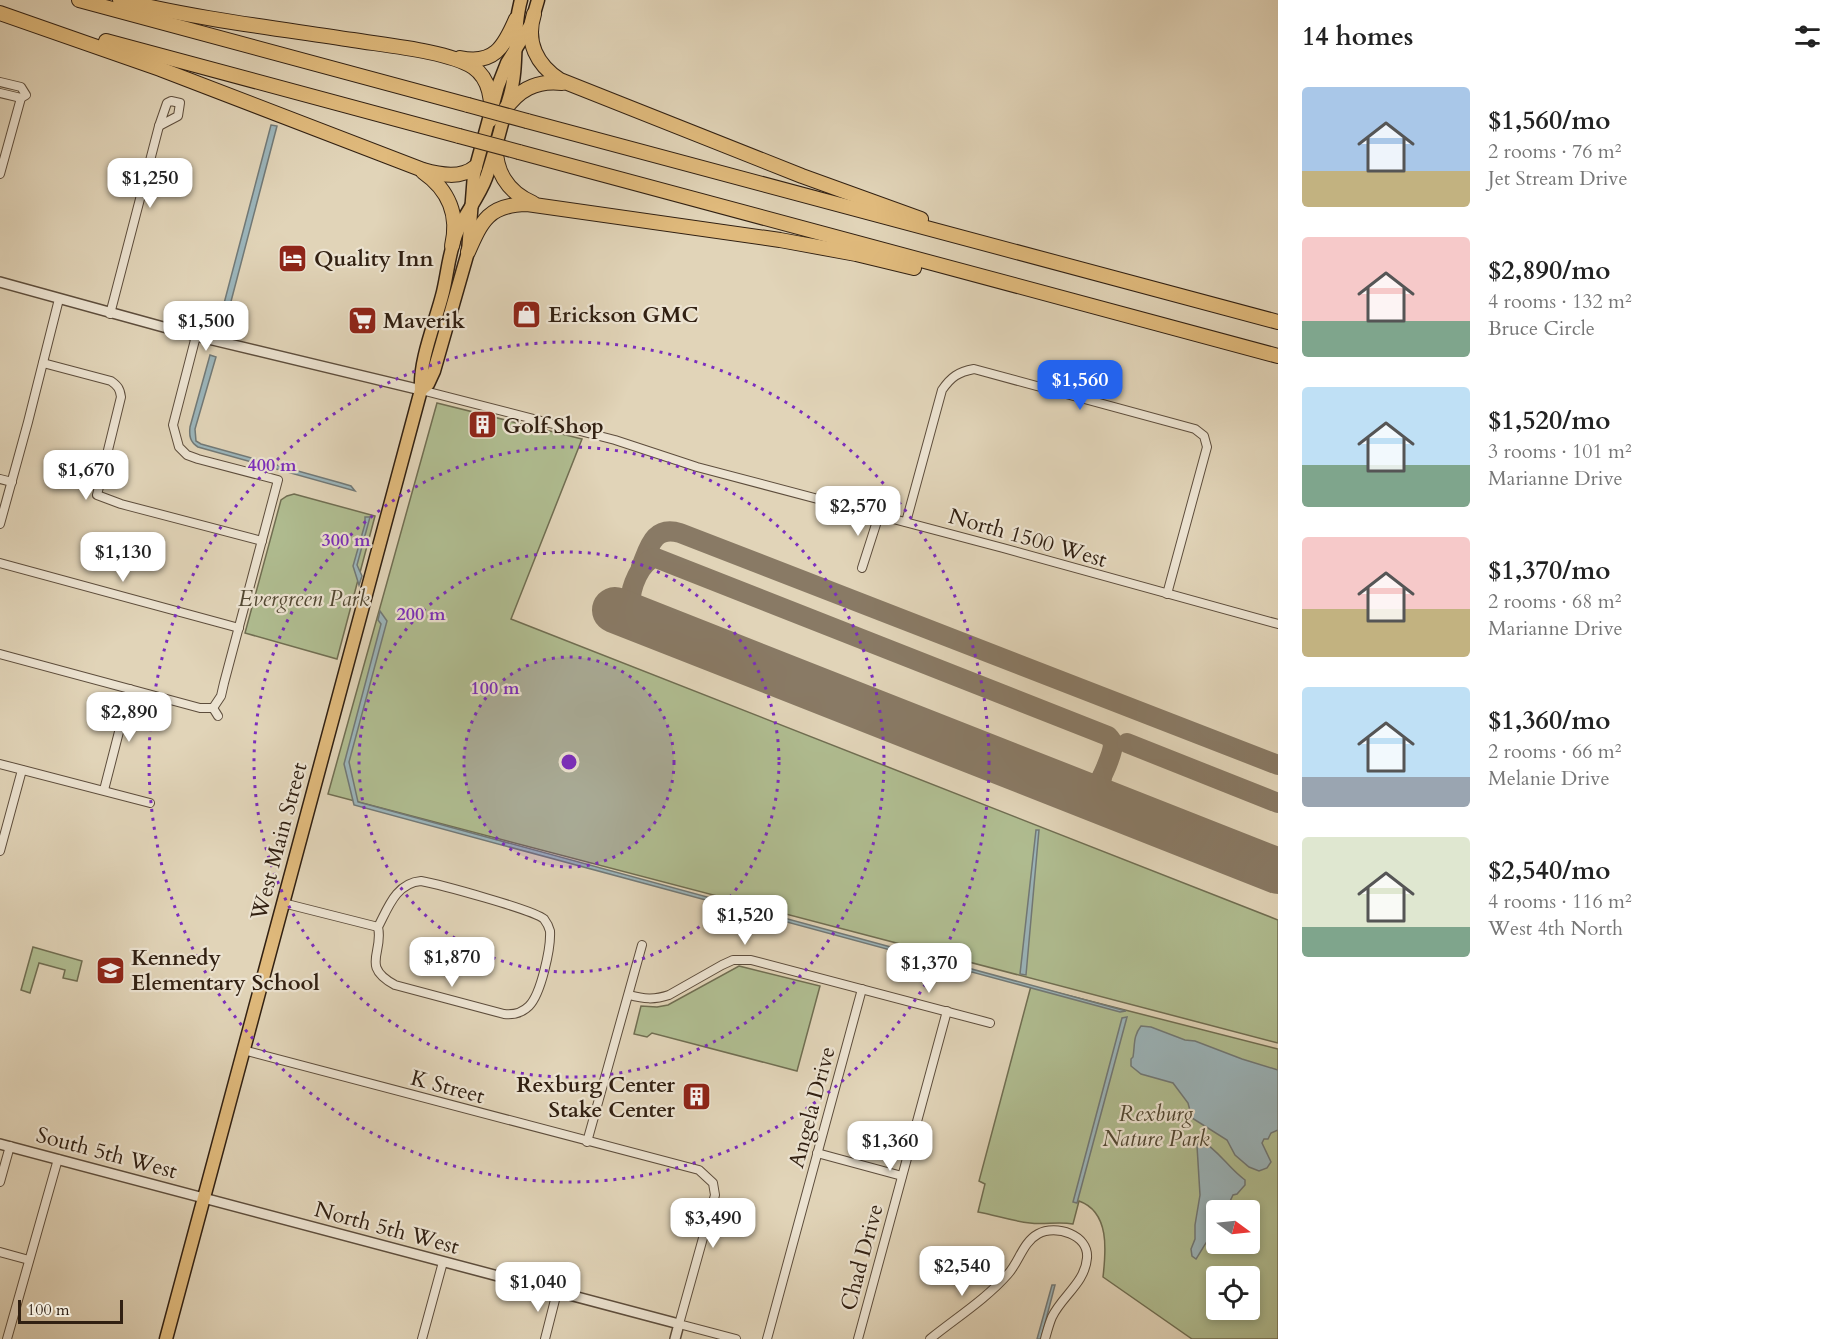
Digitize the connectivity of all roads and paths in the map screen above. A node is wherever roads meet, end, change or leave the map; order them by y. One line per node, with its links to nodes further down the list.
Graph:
1 (79, 0): 24 (highway, bridge)
2 (120, 0): 9 (highway)
3 (521, 0): 7 (main road, West Main Street)
4 (538, 0): 6 (main road, West Main Street)
5 (0, 13): 18 (highway); 29 (highway, bridge)
6 (534, 14): 8 (main road, West Main Street); 11 (highway)
7 (516, 19): 8 (main road, West Main Street); 9 (highway)
8 (515, 51): 14 (main road, West Main Street); 15 (main road, West Main Street)
9 (437, 55): 15 (highway)
10 (0, 82): 13 (street)
11 (567, 84): 14 (highway); 24 (highway)
12 (0, 93): 13 (street)
13 (23, 97): 20 (street)
14 (504, 111): 17 (main road, West Main Street)
15 (490, 120): 19 (main road, West Main Street)
16 (159, 126): 28 (street)
17 (495, 142): 21 (main road, West Main Street); 22 (highway)
18 (414, 167): 19 (highway); 23 (highway)
19 (476, 167): 21 (main road, West Main Street)
20 (0, 174)
21 (471, 206): 23 (main road, West Main Street); 25 (main road, West Main Street)
22 (544, 206): 25 (highway); 29 (highway)
23 (452, 246): 34 (main road, West Main Street)
24 (1010, 251): 30 (highway)
25 (468, 252): 34 (main road, West Main Street)
26 (0, 282): 27 (street)
27 (59, 299): 28 (street); 33 (street)
28 (110, 314): 31 (street)
29 (1150, 322): 32 (highway)
30 (1278, 322)
31 (196, 336): 34 (street); 40 (street)
32 (1278, 356)
33 (43, 363): 36 (street); 40 (street)
34 (421, 390): 37 (street, North 1500 West); 55 (main road, West Main Street)
35 (0, 478): 36 (street)
36 (12, 482): 39 (street)
37 (879, 515): 38 (street, North 1500 West); 42 (street)
38 (906, 522): 43 (street, North 1500 West); 43 (street)
39 (0, 524)
40 (262, 541): 45 (street)
41 (0, 563): 45 (street)
42 (862, 568)
43 (1167, 594): 44 (street, North 1500 West)
44 (1278, 624)
45 (239, 628): 48 (street)
46 (0, 654): 47 (street)
47 (130, 689): 48 (street); 52 (street)
48 (213, 708): 49 (street)
49 (218, 716)
50 (0, 764): 51 (street)
51 (22, 770): 52 (street); 54 (street)
52 (104, 790): 53 (street)
53 (150, 803)
54 (0, 851)
55 (283, 903): 56 (street); 62 (main road, West Main Street)
56 (378, 927): 56 (street)
57 (642, 945): 59 (street)
58 (862, 989): 59 (street); 60 (street); 65 (street, Angela Drive)
59 (629, 995): 63 (street)
60 (947, 1011): 61 (street); 67 (street, Chad Drive)
61 (990, 1023)
62 (243, 1050): 63 (street, K Street); 69 (main road, West Main Street)
63 (587, 1142): 74 (street, K Street)
64 (5, 1145): 66 (street, South 5th West); 68 (street)
65 (817, 1153): 67 (street); 81 (street, Angela Drive)
66 (58, 1159): 69 (street, South 5th West); 71 (street)
67 (902, 1176): 82 (street, Chad Drive)
68 (0, 1182)
69 (204, 1198): 72 (street, North 5th West); 76 (main road, West Main Street)
70 (0, 1252): 71 (street)
71 (29, 1260): 75 (street)
72 (443, 1262): 73 (street, North 5th West); 77 (street)
73 (557, 1292): 74 (street, North 5th West); 78 (street)
74 (679, 1324): 79 (street); 80 (street, North 5th West)
75 (7, 1339)
76 (166, 1339)
77 (422, 1339)
78 (544, 1339)
79 (675, 1339)
80 (736, 1339)
81 (767, 1339)
82 (858, 1339)
83 (930, 1339): 84 (street)
84 (1045, 1339)

